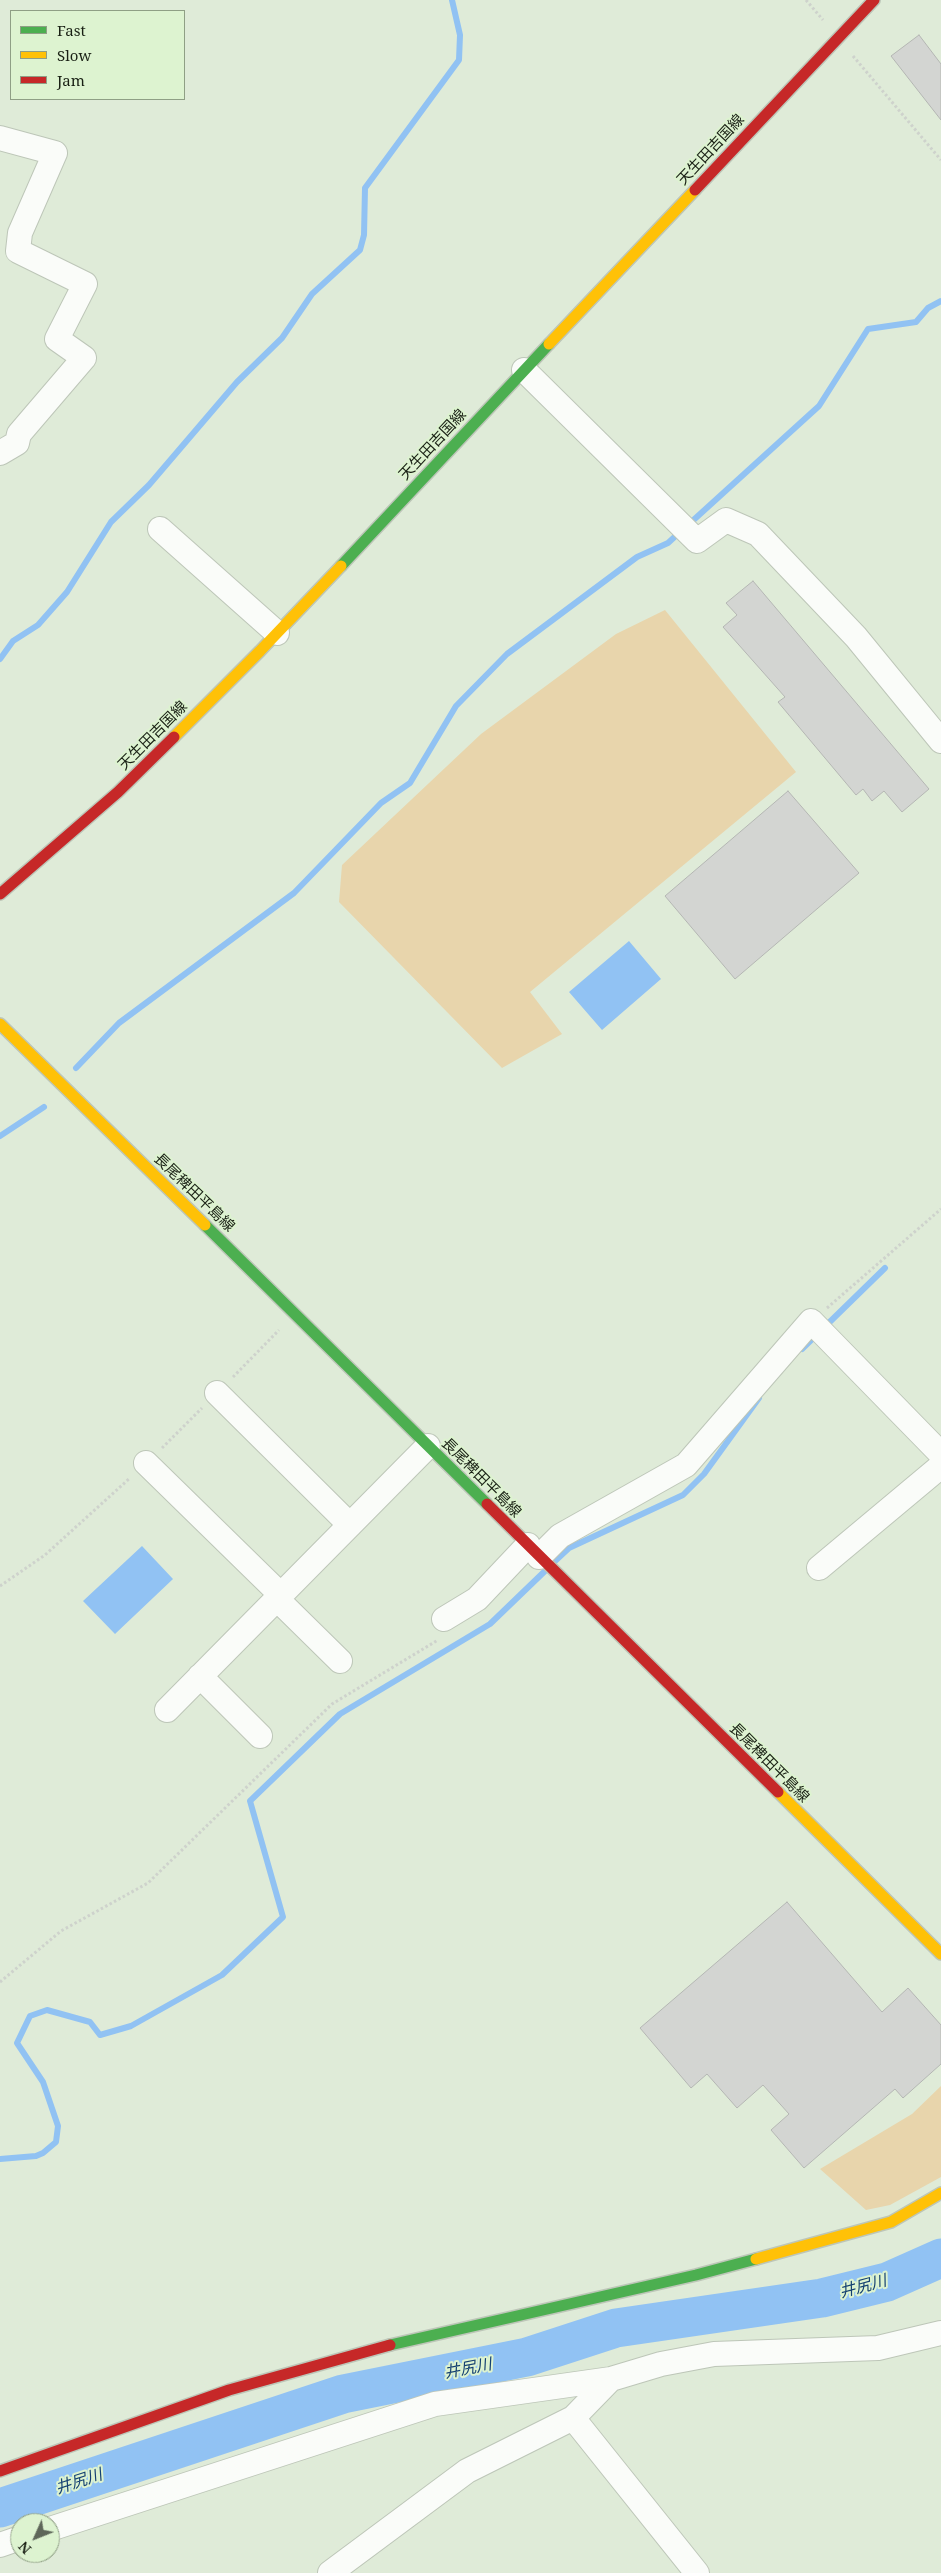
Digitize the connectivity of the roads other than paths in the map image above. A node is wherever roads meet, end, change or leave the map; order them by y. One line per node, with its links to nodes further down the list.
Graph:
1 (874, 0): 3 (main road, 天生田吉国線)
2 (0, 138): 4 (street)
3 (524, 370): 6 (main road, 天生田吉国線); 7 (street)
4 (0, 453)
5 (160, 529): 6 (street)
6 (277, 633): 8 (main road, 天生田吉国線)
7 (941, 741)
8 (0, 894)
9 (0, 1024): 11 (main road, 長尾稗田平島線)
10 (217, 1393): 15 (street)
11 (428, 1446): 15 (street); 16 (main road, 長尾稗田平島線)
12 (941, 1454): 16 (street)
13 (146, 1463): 18 (street)
14 (941, 1466): 17 (street)
15 (350, 1525): 18 (street)
16 (534, 1551): 19 (street); 24 (main road, 長尾稗田平島線)
17 (820, 1568)
18 (279, 1597): 20 (street); 21 (street)
19 (443, 1628)
20 (340, 1661)
21 (200, 1676): 22 (street); 23 (street)
22 (167, 1710)
23 (260, 1736)
24 (941, 1954)
25 (941, 2193): 29 (main road)
26 (941, 2333): 27 (street)
27 (611, 2379): 28 (street); 30 (street)
28 (573, 2418): 31 (street); 32 (street)
29 (0, 2471)
30 (60, 2526)
31 (330, 2573)
32 (697, 2573)

